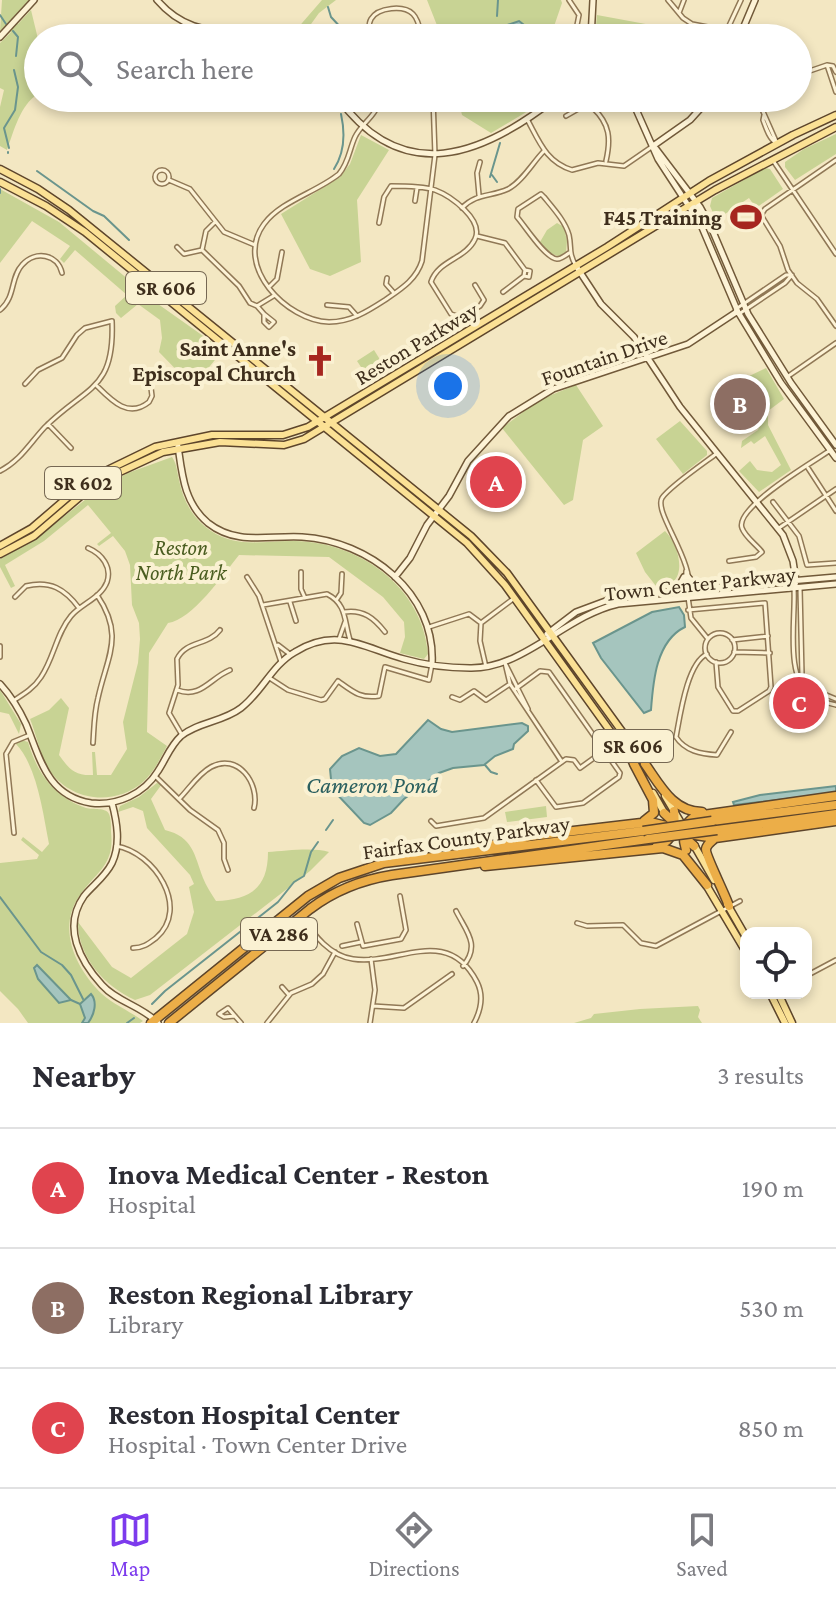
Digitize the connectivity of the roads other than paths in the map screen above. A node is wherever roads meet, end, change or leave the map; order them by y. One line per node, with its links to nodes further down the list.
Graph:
1 (34, 0): 18 (street)
2 (569, 0): 13 (street)
3 (593, 0): 14 (street)
4 (668, 0): 9 (street)
5 (684, 0): 9 (street)
6 (741, 0): 16 (street)
7 (755, 0): 17 (street)
8 (160, 1): 10 (street)
9 (679, 13): 15 (street)
10 (186, 24)
11 (370, 24): 12 (street)
12 (418, 24)
13 (577, 24)
14 (592, 24)
15 (692, 24)
16 (730, 24)
17 (745, 24)
18 (0, 37)
19 (827, 65): 20 (street); 21 (street); 22 (street)
20 (812, 70)
21 (836, 72)
22 (836, 92)
23 (350, 112): 36 (street)
24 (375, 112): 36 (street)
25 (433, 112): 40 (street)
26 (535, 112): 34 (street)
27 (573, 112): 33 (street)
28 (597, 112): 44 (street)
29 (637, 112): 38 (street)
30 (697, 112): 38 (street)
31 (763, 112): 37 (street)
32 (836, 115): 37 (main road, Reston Parkway / SR 602)
33 (566, 116)
34 (526, 118): 39 (street); 40 (street)
35 (836, 127): 41 (main road, Reston Parkway / SR 602)
36 (364, 128): 40 (street); 59 (street)
37 (776, 143): 51 (main road, Reston Parkway / SR 602)
38 (653, 146): 44 (street); 51 (street)
39 (544, 151): 44 (street); 52 (street)
40 (435, 155): 49 (street)
41 (771, 159): 50 (street); 54 (main road, Reston Parkway / SR 602)
42 (836, 160): 50 (street)
43 (480, 162): 52 (street)
44 (606, 163)
45 (0, 169): 92 (main road, SR 606)
46 (169, 180): 56 (street)
47 (0, 182): 90 (main road, SR 606)
48 (417, 188): 49 (street); 53 (street); 57 (street)
49 (431, 189): 55 (street); 72 (street)
50 (793, 190): 64 (street); 67 (street)
51 (686, 194): 54 (street); 65 (main road, Reston Parkway / SR 602)
52 (479, 195): 55 (street)
53 (415, 201)
54 (693, 204): 65 (main road, Reston Parkway / SR 602); 78 (street); 80 (street)
55 (462, 208): 58 (street)
56 (215, 222): 59 (street); 61 (street)
57 (379, 223)
58 (477, 236): 71 (street); 74 (street)
59 (255, 245): 70 (street)
60 (177, 247): 61 (street)
61 (202, 250): 77 (street)
62 (282, 252): 70 (street)
63 (569, 253): 63 (street); 65 (street)
64 (836, 254)
65 (578, 268): 85 (street); 91 (main road, Reston Parkway / SR 602); 92 (main road, Reston Parkway / SR 602)
66 (62, 273): 79 (street)
67 (792, 275): 78 (street, Fountain Drive); 83 (street)
68 (387, 278): 72 (street)
69 (475, 285): 74 (street)
70 (269, 287): 73 (street)
71 (503, 292)
72 (394, 293): 82 (street)
73 (275, 295): 77 (street); 82 (street)
74 (483, 302): 75 (street)
75 (490, 304)
76 (327, 305): 82 (street)
77 (257, 306): 81 (street)
78 (744, 307): 80 (street, Fountain Drive); 86 (street)
79 (0, 310)
80 (737, 312): 85 (street, Fountain Drive); 101 (street)
81 (264, 314)
82 (357, 316)
83 (836, 326)
84 (836, 343): 86 (street)
85 (648, 358): 103 (street); 112 (street, Fountain Drive)
86 (787, 377): 101 (street)
87 (25, 384): 88 (street)
88 (96, 385): 89 (street); 94 (street)
89 (151, 388)
90 (296, 403): 93 (main road, SR 606); 96 (main road)
91 (352, 411): 92 (main road, Reston Parkway / SR 602); 99 (main road)
92 (330, 420): 93 (main road, Reston Parkway / SR 602); 95 (main road, Reston Parkway / SR 602); 99 (main road, SR 606)
93 (318, 421): 95 (main road, SR 606); 96 (main road, Reston Parkway / SR 602)
94 (48, 424): 102 (street); 106 (street)
95 (325, 427): 97 (main road, SR 606); 98 (main road, Reston Parkway / SR 602)
96 (291, 434): 100 (main road, Reston Parkway / SR 602)
97 (337, 436): 98 (main road); 112 (main road, SR 606)
98 (304, 439): 100 (main road, Reston Parkway / SR 602)
99 (353, 440): 112 (main road, SR 606)
100 (177, 444): 115 (main road, Reston Parkway / SR 602); 117 (main road, Reston Parkway / SR 602); 124 (street)
101 (834, 447): 104 (street); 105 (street)
102 (71, 448)
103 (717, 453): 109 (street); 122 (street)
104 (836, 458)
105 (807, 467): 108 (street); 109 (street)
106 (0, 471)
107 (836, 489): 108 (street)
108 (825, 497): 111 (street); 113 (street)
109 (757, 501): 114 (street); 118 (street)
110 (773, 502): 113 (street)
111 (836, 511)
112 (436, 512): 124 (street, Fountain Drive); 135 (main road, SR 606); 148 (main road, SR 606)
113 (789, 521): 114 (street); 119 (street)
114 (779, 528): 126 (street)
115 (0, 546)
116 (88, 548): 132 (street)
117 (0, 554)
118 (729, 561)
119 (836, 563)
120 (301, 572): 134 (street)
121 (342, 574): 136 (street)
122 (686, 575): 129 (street); 130 (street); 131 (street)
123 (247, 577): 138 (street)
124 (395, 577): 145 (street)
125 (836, 577): 126 (street, Town Center Parkway)
126 (796, 581): 128 (street); 129 (street, Town Center Parkway)
127 (836, 584): 128 (street, Town Center Parkway)
128 (797, 588): 131 (street, Town Center Parkway); 174 (street); 176 (street)
129 (707, 589): 131 (street, Town Center Parkway)
130 (668, 592): 131 (street, Town Center Parkway); 148 (street, Town Center Parkway)
131 (688, 593): 140 (street); 148 (street, Town Center Parkway)
132 (97, 595): 139 (street); 180 (street)
133 (15, 597): 139 (street)
134 (305, 598): 136 (street); 137 (street)
135 (515, 598): 144 (street); 150 (main road, SR 606)
136 (337, 599): 141 (street)
137 (290, 601): 138 (street); 142 (street)
138 (263, 605): 155 (street)
139 (79, 608): 175 (street)
140 (688, 610): 149 (street); 152 (street)
141 (344, 612): 143 (street); 147 (street)
142 (296, 621)
143 (345, 622): 151 (street); 153 (street)
144 (481, 623): 145 (street); 166 (street)
145 (429, 627): 165 (street)
146 (220, 630): 172 (street)
147 (385, 632)
148 (551, 633): 150 (street, Town Center Parkway); 184 (main road, SR 606)
149 (769, 636): 154 (street); 158 (street)
150 (544, 638): 163 (street, Town Center Parkway); 183 (main road, SR 606)
151 (339, 639): 153 (street, Town Center Parkway); 160 (street)
152 (708, 639): 154 (street); 159 (street)
153 (351, 640): 165 (street, Town Center Parkway)
154 (732, 640): 157 (street)
155 (276, 644): 160 (street); 162 (street)
156 (0, 646): 161 (street)
157 (734, 652): 158 (street); 164 (street)
158 (770, 653): 164 (street)
159 (707, 654): 164 (street); 177 (street)
160 (291, 655): 162 (street)
161 (0, 657)
162 (281, 662): 168 (street)
163 (505, 662): 166 (street, Town Center Parkway); 170 (street); 171 (street)
164 (716, 662)
165 (432, 664): 166 (street, Town Center Parkway); 168 (street)
166 (486, 667)
167 (230, 670): 172 (street)
168 (268, 677): 179 (street)
169 (0, 684): 175 (street)
170 (510, 684): 171 (street); 173 (street)
171 (516, 689): 181 (street); 182 (street)
172 (177, 690): 179 (street)
173 (452, 697)
174 (836, 699)
175 (13, 701): 178 (street)
176 (836, 705)
177 (731, 732)
178 (30, 735): 189 (street); 199 (street)
179 (182, 735): 185 (street)
180 (93, 743)
181 (605, 750): 182 (street); 186 (street)
182 (562, 762): 186 (street)
183 (634, 764): 192 (main road, SR 606); 200 (highway)
184 (645, 764): 192 (main road, SR 606); 193 (highway)
185 (155, 776): 188 (street); 189 (street)
186 (536, 780): 195 (street)
187 (836, 796): 193 (highway)
188 (179, 799): 191 (street); 203 (street)
189 (112, 803): 201 (street)
190 (836, 805): 198 (highway, Fairfax County Parkway / VA 286)
191 (254, 808)
192 (667, 811): 197 (highway)
193 (715, 811): 197 (highway)
194 (836, 814): 198 (highway, Fairfax County Parkway / VA 286)
195 (431, 821)
196 (836, 821): 198 (highway)
197 (679, 829): 198 (highway); 200 (highway); 200 (highway); 202 (highway)
198 (714, 830): 200 (highway, Fairfax County Parkway / VA 286, bridge); 207 (highway)
199 (14, 833)
200 (646, 835): 204 (highway); 209 (highway, Fairfax County Parkway / VA 286); 229 (highway, Fairfax County Parkway / VA 286)
201 (116, 846): 216 (street); 229 (street)
202 (690, 848): 204 (main road); 207 (main road)
203 (228, 870)
204 (707, 885): 207 (main road)
205 (400, 896): 214 (street)
206 (740, 901): 207 (street)
207 (725, 908): 210 (street); 212 (main road); 213 (main road)
208 (456, 911): 220 (street)
209 (301, 916): 217 (street); 230 (highway, Fairfax County Parkway / VA 286)
210 (577, 923)
211 (357, 924): 214 (street)
212 (740, 929)
213 (740, 939)
214 (361, 942): 215 (street)
215 (342, 946)
216 (133, 948)
217 (335, 952): 218 (street); 224 (street)
218 (371, 959): 220 (street); 227 (street)
219 (836, 960): 221 (street)
220 (463, 966): 234 (street)
221 (812, 973)
222 (452, 974): 227 (street)
223 (282, 987): 224 (street)
224 (289, 995): 232 (street)
225 (776, 999): 235 (main road)
226 (777, 999): 236 (main road)
227 (373, 1006): 233 (street)
228 (235, 1016): 231 (street)
229 (155, 1022)
230 (169, 1023)
231 (241, 1023)
232 (267, 1023)
233 (370, 1023)
234 (474, 1023)
235 (785, 1023)
236 (792, 1023)

